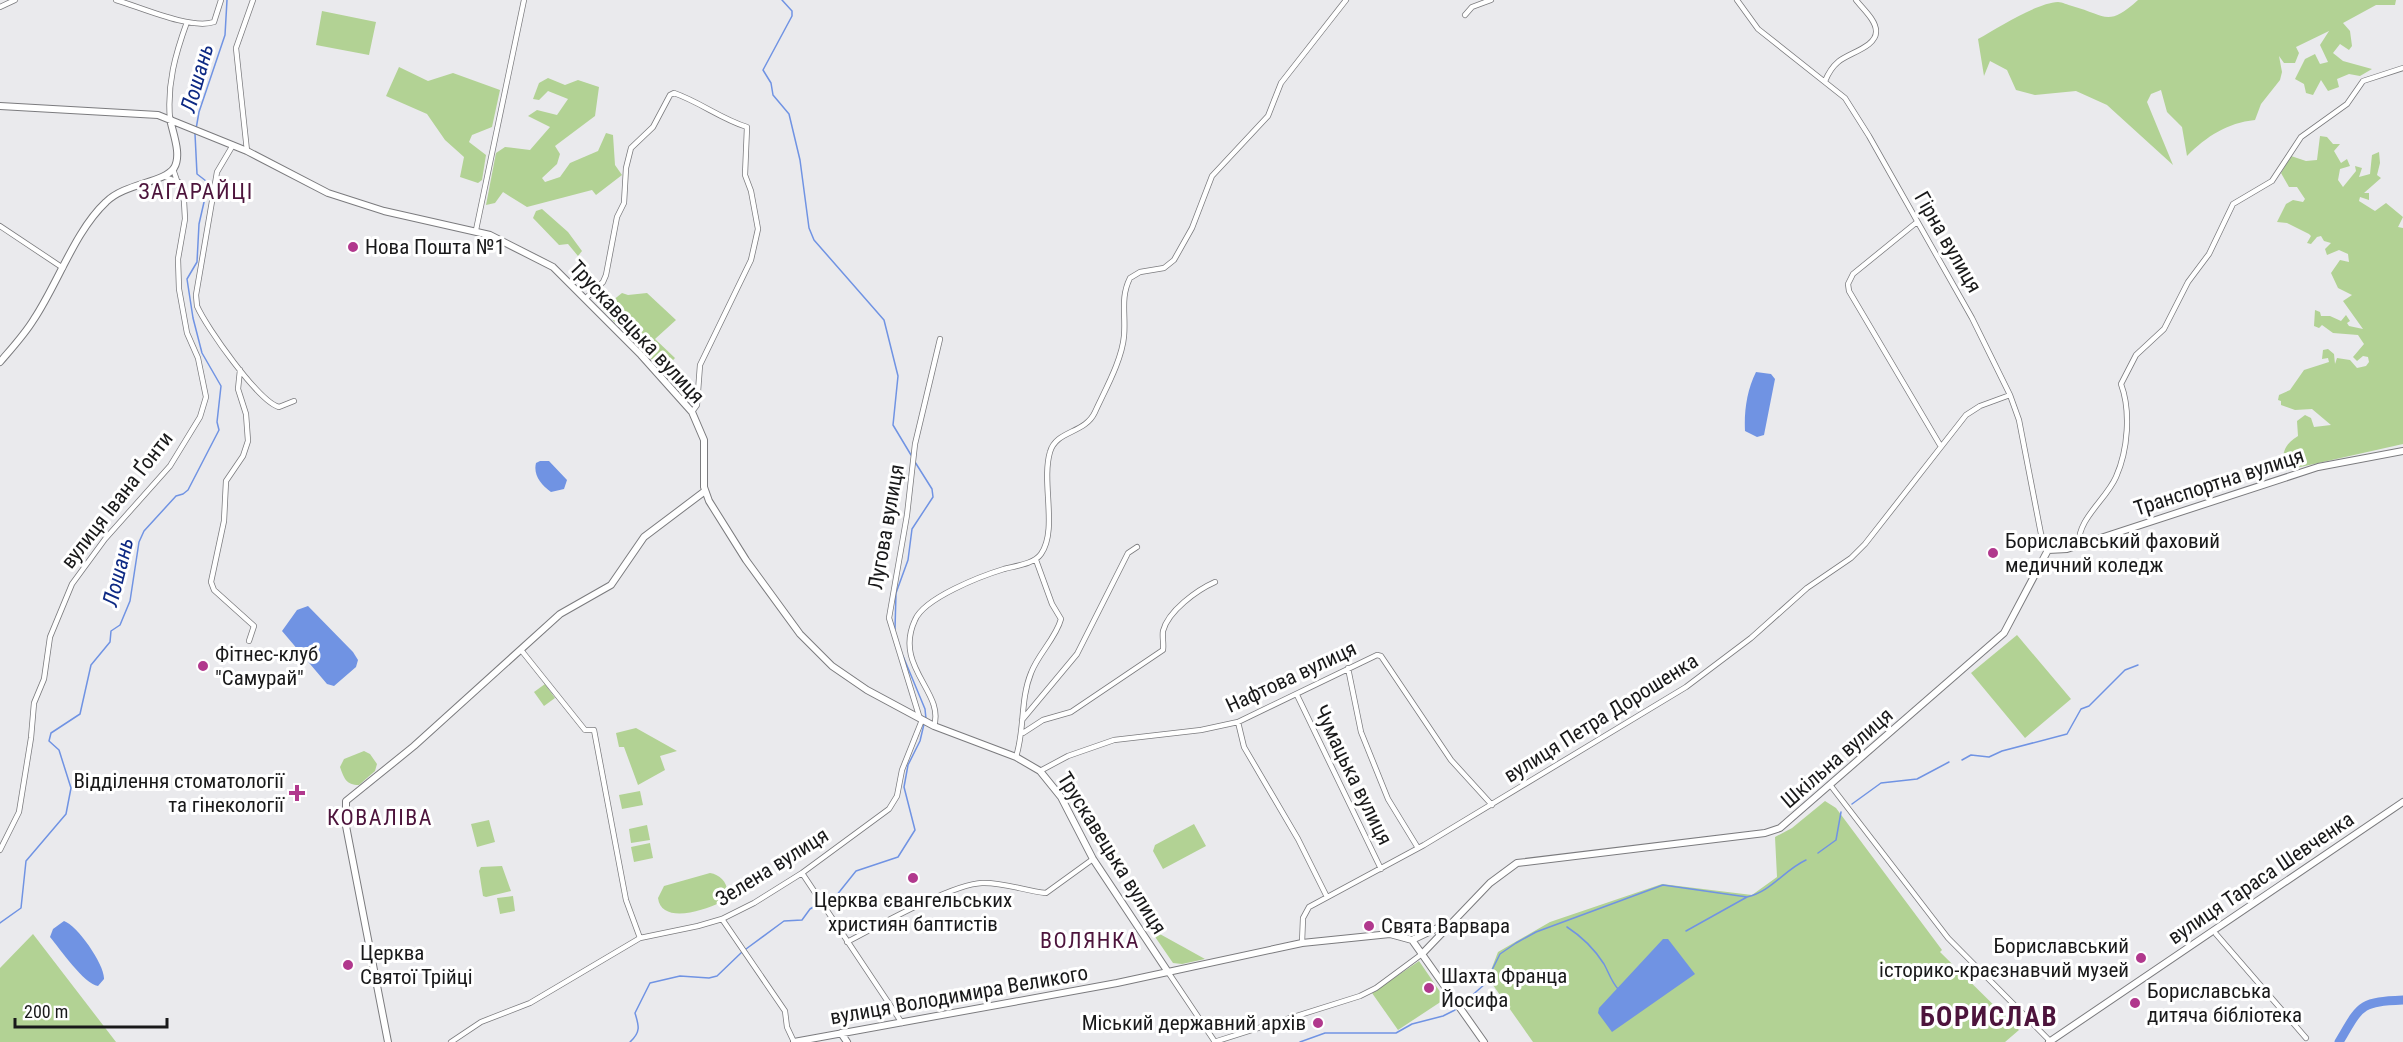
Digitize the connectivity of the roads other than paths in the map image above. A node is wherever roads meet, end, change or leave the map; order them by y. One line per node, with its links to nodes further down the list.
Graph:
1 (15, 0): 10 (street)
2 (116, 0): 12 (street)
3 (221, 0): 12 (street)
4 (253, 0): 18 (street)
5 (524, 0): 24 (street)
6 (1346, 0): 39 (street)
7 (1491, 0): 11 (street)
8 (1737, 0): 14 (street, Гірна вулиця)
9 (1856, 0): 14 (street)
10 (0, 7)
11 (1465, 15)
12 (187, 22): 16 (street)
13 (2403, 68): 36 (street)
14 (1825, 81): 22 (street, Гірна вулиця)
15 (0, 106): 16 (street, Трускавецька вулиця)
16 (170, 119): 17 (street, Трускавецька вулиця); 19 (street)
17 (233, 145): 18 (street, Трускавецька вулиця); 29 (street)
18 (247, 151): 24 (street, Трускавецька вулиця)
19 (173, 169): 20 (street); 21 (street, вулиця Івана Ґонти)
20 (165, 177): 21 (street); 25 (street)
21 (179, 182): 55 (street, вулиця Івана Ґонти)
22 (1917, 222): 30 (street, Гірна вулиця); 33 (street)
23 (0, 226): 25 (street)
24 (476, 230): 26 (street, Трускавецька вулиця)
25 (63, 268): 28 (street)
26 (586, 298): 32 (street, Трускавецька вулиця); 32 (street)
27 (940, 339): 46 (street, Лугова вулиця)
28 (0, 362)
29 (240, 370): 31 (street); 41 (street)
30 (2010, 395): 33 (street, вулиця Петра Дорошенка); 38 (street, Гірна вулиця)
31 (294, 401)
32 (693, 412): 35 (street, Трускавецька вулиця)
33 (1940, 445): 53 (street, вулиця Петра Дорошенка)
34 (2403, 451): 36 (street, Транспортна вулиця)
35 (705, 491): 42 (street); 46 (street, Трускавецька вулиця)
36 (2079, 545): 38 (street, Транспортна вулиця)
37 (1137, 547): 45 (street)
38 (2048, 550): 51 (street, Шкільна вулиця)
39 (1036, 560): 45 (street); 46 (street)
40 (1215, 582): 48 (street)
41 (249, 641)
42 (521, 650): 63 (street); 72 (street)
43 (1348, 668): 44 (street, Нафтова вулиця); 53 (street, Нафтова вулиця); 54 (street)
44 (1297, 695): 47 (street, Нафтова вулиця); 57 (street, Чумацька вулиця)
45 (1022, 720): 48 (street)
46 (925, 722): 49 (street, Трускавецька вулиця); 58 (street, Зелена вулиця)
47 (1238, 722): 50 (street, Нафтова вулиця); 59 (street)
48 (1023, 733): 49 (street)
49 (1016, 757): 50 (street, Трускавецька вулиця)
50 (1040, 771): 56 (street, Трускавецька вулиця)
51 (1831, 786): 61 (street, Шкільна вулиця); 78 (street)
52 (2403, 802): 78 (street, вулиця Тараса Шевченка)
53 (1492, 805): 54 (street, вулиця Петра Дорошенка)
54 (1418, 848): 57 (street, вулиця Петра Дорошенка)
55 (0, 850)
56 (1093, 859): 65 (street); 68 (street, Трускавецька вулиця)
57 (1381, 870): 59 (street, вулиця Петра Дорошенка)
58 (802, 873): 60 (street, Зелена вулиця); 65 (street)
59 (1327, 897): 66 (street, вулиця Петра Дорошенка)
60 (722, 919): 63 (street, Зелена вулиця); 74 (street)
61 (1449, 923): 64 (street, Шкільна вулиця); 67 (street, Шкільна вулиця)
62 (2216, 934): 71 (street)
63 (640, 938): 73 (street, Зелена вулиця)
64 (1412, 940): 66 (street, вулиця Володимира Великого); 67 (street)
65 (847, 942): 69 (street)
66 (1302, 943): 68 (street, вулиця Володимира Великого)
67 (1422, 954): 76 (street); 77 (street)
68 (1168, 972): 69 (street, вулиця Володимира Великого); 76 (street)
69 (902, 1023): 70 (street, вулиця Володимира Великого)
70 (842, 1033): 74 (street, вулиця Володимира Великого); 75 (street)
71 (2306, 1038)
72 (388, 1042)
73 (451, 1042)
74 (794, 1042)
75 (847, 1042)
76 (1214, 1042)
77 (1484, 1042)
78 (2049, 1042)

